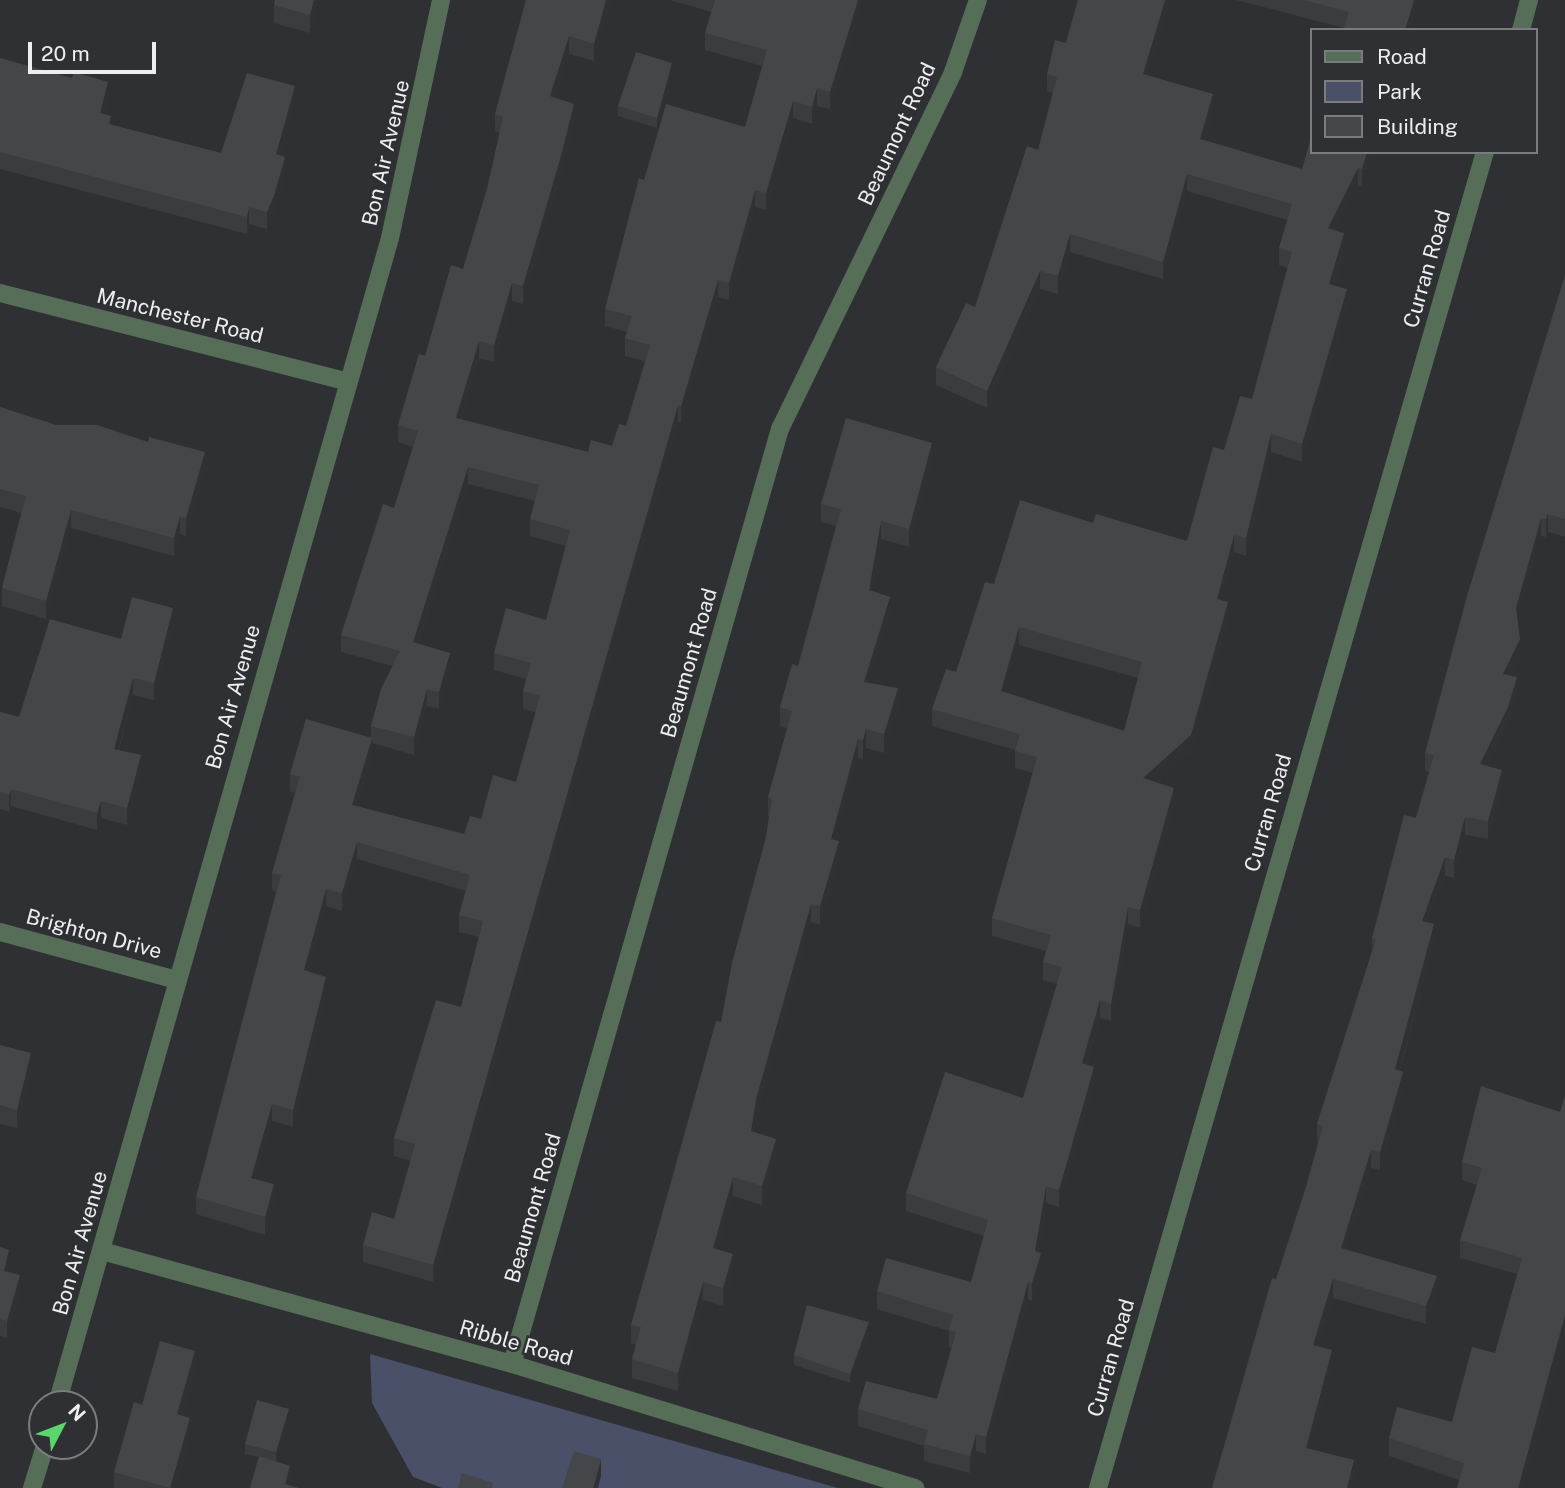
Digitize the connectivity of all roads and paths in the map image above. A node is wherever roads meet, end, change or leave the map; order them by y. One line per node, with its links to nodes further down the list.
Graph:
1 (441, 0): 7 (street, Bon Air Avenue)
2 (978, 0): 11 (street, Beaumont Road)
3 (1529, 0): 4 (street)
4 (1522, 28)
5 (1484, 154): 16 (street, Curran Road)
6 (0, 293): 7 (street, Manchester Road)
7 (348, 383): 9 (street, Bon Air Avenue)
8 (0, 932): 9 (street, Brighton Drive)
9 (177, 980): 10 (street, Bon Air Avenue)
10 (102, 1251): 11 (street, Ribble Road); 12 (street, Bon Air Avenue)
11 (512, 1364): 15 (street, Ribble Road)
12 (61, 1390)
13 (41, 1460): 14 (street)
14 (32, 1488)
15 (915, 1488)
16 (1098, 1488)

